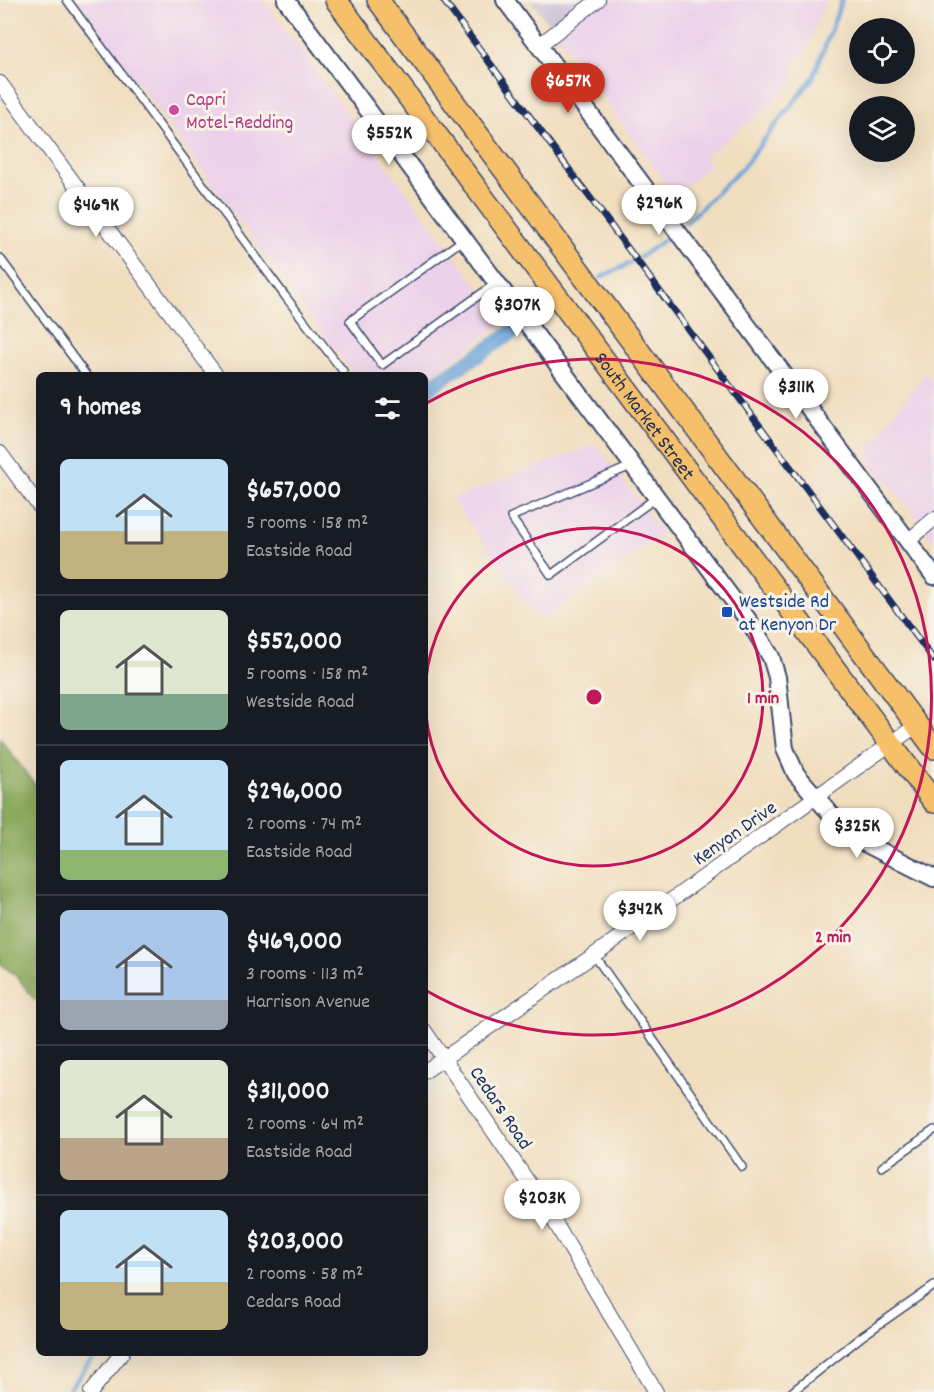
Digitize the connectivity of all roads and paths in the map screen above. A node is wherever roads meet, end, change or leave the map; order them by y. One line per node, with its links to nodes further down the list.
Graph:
1 (67, 0): 12 (lane)
2 (286, 0): 9 (street)
3 (336, 0): 23 (main road, South Market Street)
4 (378, 0): 22 (main road, South Market Street)
5 (505, 0): 7 (street)
6 (598, 0): 7 (street)
7 (538, 46): 20 (street)
8 (0, 83): 14 (street)
9 (464, 239): 11 (street); 11 (lane)
10 (0, 258): 13 (lane)
11 (497, 283): 16 (street)
12 (344, 371)
13 (84, 372)
14 (214, 372)
15 (0, 453): 18 (street)
16 (633, 465): 17 (street); 17 (lane)
17 (657, 497): 25 (street)
18 (36, 502)
19 (934, 519): 20 (street)
20 (908, 541): 21 (street)
21 (934, 576)
22 (917, 725): 23 (street, Kenyon Drive); 24 (main road, South Market Street)
23 (890, 744): 25 (street, Kenyon Drive); 26 (main road, South Market Street)
24 (934, 748)
25 (816, 798): 27 (street); 28 (street, Kenyon Drive)
26 (934, 802)
27 (934, 878)
28 (594, 956): 30 (street, Kenyon Drive); 33 (lane)
29 (428, 1036): 30 (street, Cedars Road)
30 (445, 1059): 31 (street, Kenyon Drive); 38 (street, Cedars Road)
31 (428, 1070)
32 (934, 1130): 34 (lane)
33 (742, 1167)
34 (882, 1167)
35 (934, 1286): 39 (lane)
36 (120, 1356): 37 (street)
37 (91, 1392)
38 (656, 1392)
39 (792, 1392)

